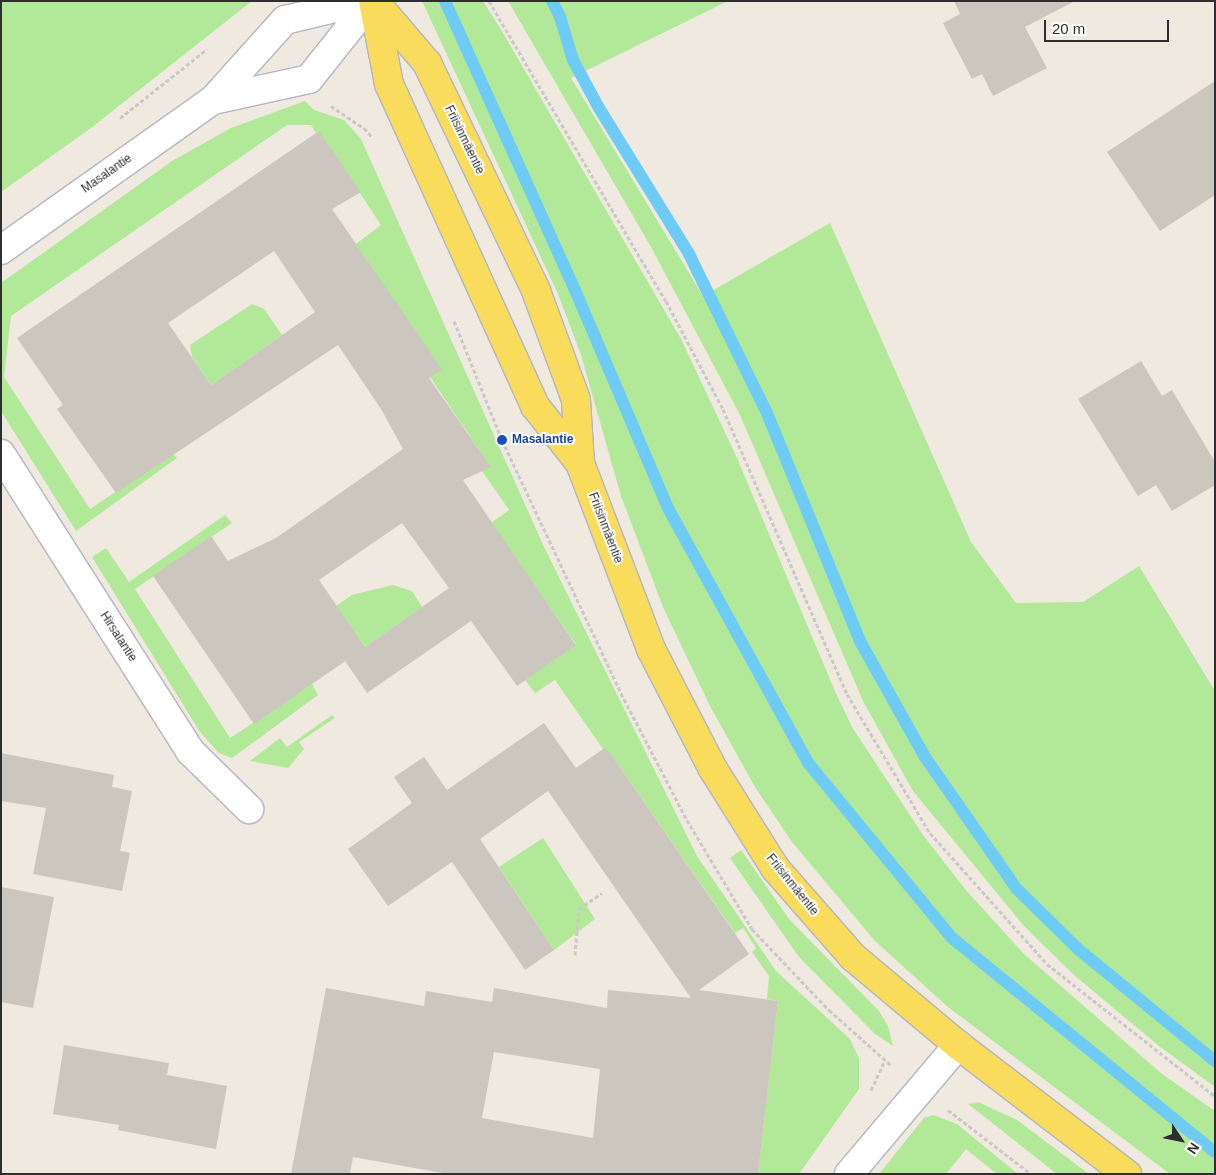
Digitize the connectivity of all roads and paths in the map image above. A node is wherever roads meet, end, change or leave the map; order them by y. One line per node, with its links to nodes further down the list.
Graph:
1 (364, 1): 5 (street, Masalantie)
2 (372, 1): 5 (street, Masalantie); 9 (main road, Friisinmäentie); 9 (main road, Friisinmäentie)
3 (489, 1): 14 (path)
4 (214, 44): 6 (path)
5 (213, 100): 7 (street, Masalantie)
6 (115, 123)
7 (1, 250)
8 (1, 454): 10 (street, Hirsalantie)
9 (580, 463): 13 (main road, Friisinmäentie)
10 (249, 809)
11 (602, 893): 12 (path)
12 (574, 955)
13 (958, 1045): 15 (street); 16 (main road, Friisinmäentie)
14 (1215, 1096)
15 (849, 1174)
16 (1127, 1174)

